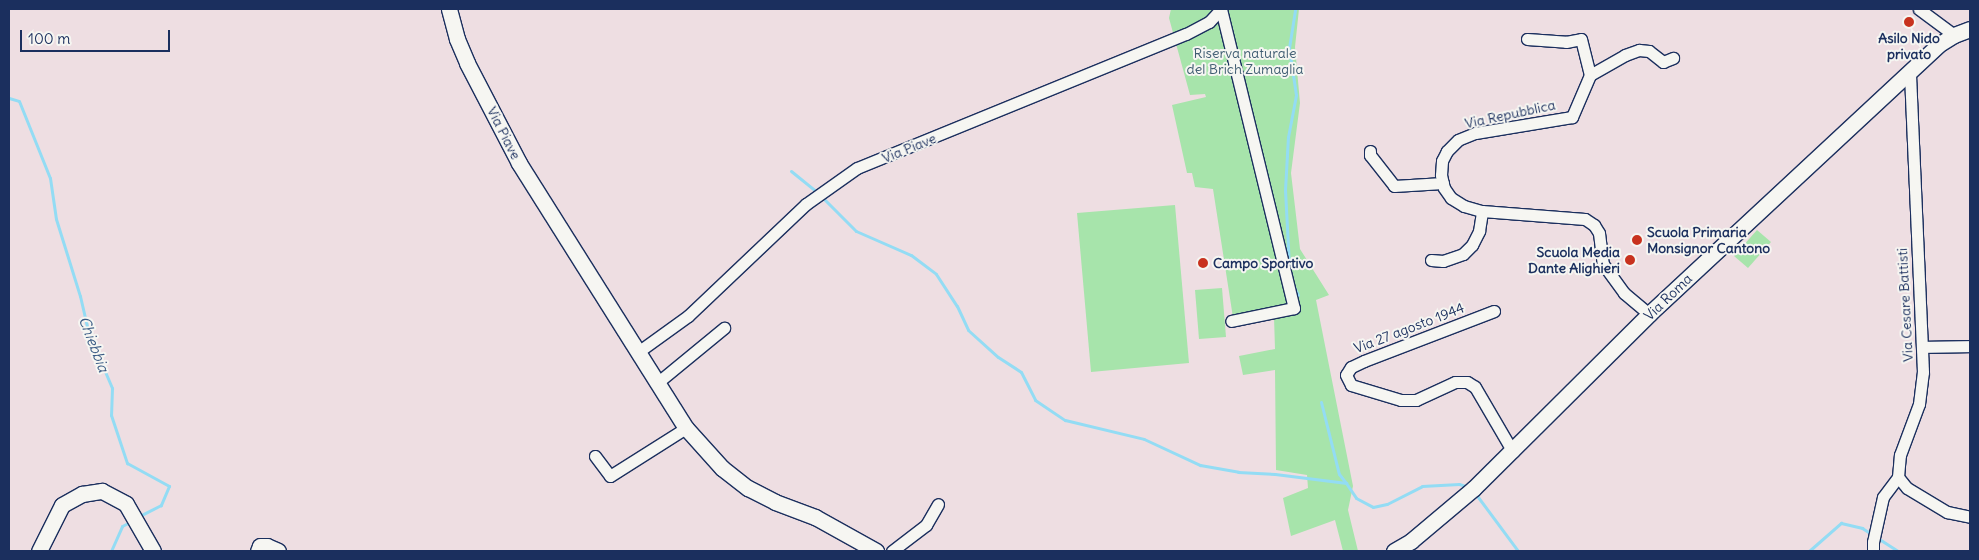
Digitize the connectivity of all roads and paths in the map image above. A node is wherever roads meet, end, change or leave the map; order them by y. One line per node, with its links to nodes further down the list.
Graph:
1 (449, 9): 20 (street, Via Piave)
2 (1221, 9): 16 (street); 20 (street, Via Piave)
3 (1919, 9): 5 (street)
4 (1970, 29): 5 (street, Via Roma)
5 (1954, 35): 8 (street, Via Roma)
6 (1526, 39): 9 (street)
7 (1673, 58): 9 (street)
8 (1910, 71): 15 (street, Via Roma); 19 (street, Via Cesare Battisti)
9 (1590, 75): 11 (street, Via Repubblica)
10 (1370, 151): 11 (street)
11 (1443, 183): 12 (street)
12 (1482, 211): 13 (street); 15 (street)
13 (1430, 260)
14 (1494, 311): 23 (street, Via 27 agosto 1944)
15 (1650, 314): 23 (street, Via Roma)
16 (1231, 321)
17 (724, 328): 21 (street)
18 (1970, 346): 19 (street)
19 (1923, 348): 25 (street, Via Cesare Battisti)
20 (638, 352): 21 (street, Via Piave)
21 (658, 383): 22 (street, Via Piave)
22 (686, 428): 24 (street); 33 (street, Via Piave)
23 (1513, 452): 35 (street, Via Roma)
24 (594, 456)
25 (1898, 477): 27 (street); 28 (street, Via Cesare Battisti)
26 (938, 504): 34 (street)
27 (1970, 517)
28 (1873, 546)
29 (39, 551): 30 (street)
30 (153, 551)
31 (258, 551): 32 (street)
32 (278, 551)
33 (876, 551)
34 (892, 551)
35 (1394, 551)

